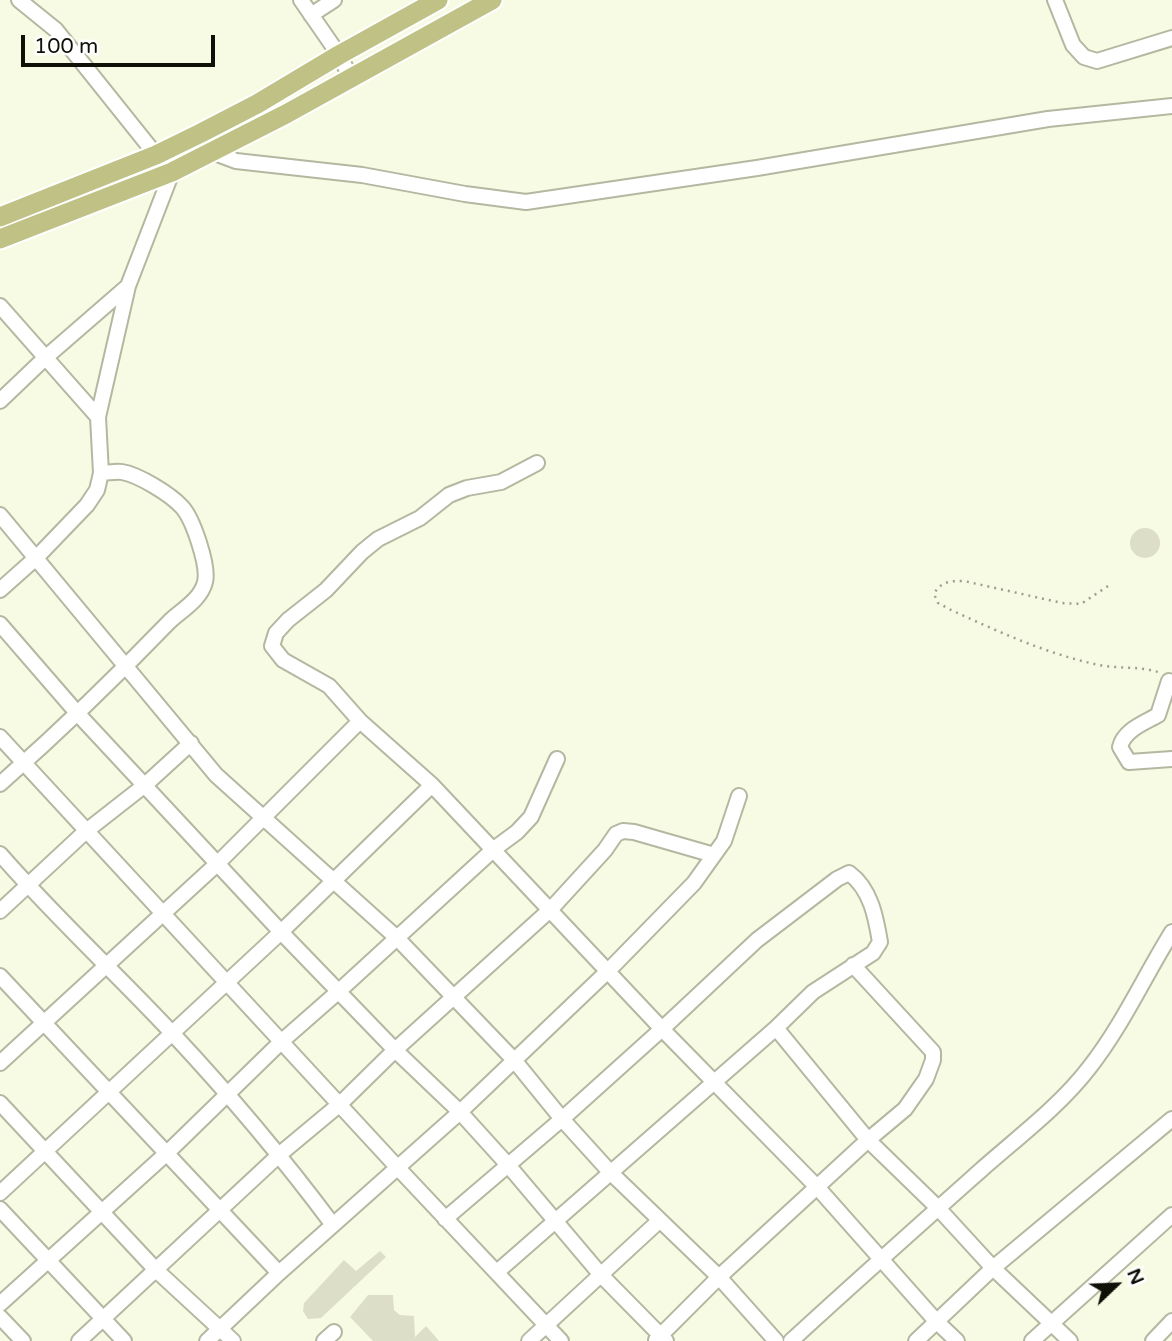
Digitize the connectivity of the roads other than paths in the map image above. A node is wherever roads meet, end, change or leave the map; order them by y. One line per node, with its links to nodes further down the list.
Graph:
1 (19, 0): 13 (street)
2 (301, 0): 7 (street)
3 (334, 0): 7 (street)
4 (438, 0): 9 (main road)
5 (492, 0): 10 (main road)
6 (1055, 0): 8 (street)
7 (311, 15): 9 (street)
8 (1172, 38)
9 (339, 55): 10 (street); 13 (main road)
10 (351, 78): 12 (main road)
11 (1172, 106): 12 (street)
12 (212, 152): 14 (main road)
13 (156, 155): 15 (main road)
14 (172, 172): 16 (main road); 17 (street)
15 (0, 217)
16 (0, 239)
17 (128, 286): 19 (street); 21 (street)
18 (0, 306): 19 (street)
19 (46, 358): 20 (street); 21 (street)
20 (0, 401)
21 (98, 417): 23 (street)
22 (537, 463): 31 (street)
23 (101, 473): 25 (street); 28 (street)
24 (0, 515): 25 (street)
25 (37, 557): 26 (street); 28 (street)
26 (0, 590)
27 (0, 624): 30 (street)
28 (126, 666): 30 (street); 33 (street)
29 (1169, 681): 35 (street)
30 (78, 715): 36 (street); 38 (street)
31 (360, 721): 39 (street); 41 (street)
32 (0, 737): 36 (street)
33 (191, 743): 38 (street); 41 (street)
34 (557, 759): 43 (street)
35 (1172, 759)
36 (23, 764): 37 (street); 42 (street)
37 (0, 784)
38 (145, 785): 42 (street); 46 (street)
39 (432, 785): 43 (street); 47 (street)
40 (739, 796): 45 (street)
41 (263, 817): 46 (street); 47 (street)
42 (85, 832): 48 (street); 51 (street)
43 (494, 849): 49 (street); 54 (street)
44 (0, 854): 48 (street)
45 (714, 855): 49 (street); 57 (street)
46 (218, 863): 51 (street); 52 (street)
47 (333, 879): 52 (street); 54 (street)
48 (27, 886): 50 (street); 55 (street)
49 (551, 909): 57 (street); 61 (street)
50 (0, 911)
51 (162, 913): 55 (street); 59 (street)
52 (281, 932): 59 (street); 60 (street)
53 (1172, 932): 87 (street)
54 (397, 938): 60 (street); 61 (street)
55 (104, 965): 62 (street); 65 (street)
56 (853, 965): 63 (street); 64 (street); 78 (street)
57 (609, 970): 64 (street); 68 (street)
58 (0, 975): 62 (street)
59 (227, 982): 65 (street); 66 (street)
60 (340, 991): 66 (street); 67 (street)
61 (454, 999): 67 (street); 68 (street)
62 (43, 1023): 69 (street); 71 (street)
63 (776, 1028): 70 (street); 78 (street)
64 (662, 1029): 70 (street); 76 (street)
65 (172, 1033): 71 (street); 72 (street)
66 (282, 1041): 72 (street); 74 (street)
67 (395, 1050): 74 (street); 75 (street)
68 (514, 1060): 75 (street); 76 (street)
69 (0, 1063)
70 (714, 1080): 84 (street); 85 (street)
71 (109, 1090): 79 (street); 80 (street)
72 (228, 1095): 80 (street); 81 (street)
73 (0, 1103): 79 (street)
74 (340, 1104): 81 (street); 83 (street)
75 (460, 1112): 82 (street); 83 (street)
76 (562, 1119): 82 (street); 84 (street)
77 (1172, 1119): 98 (street)
78 (868, 1140): 85 (street); 87 (street)
79 (46, 1152): 86 (street); 90 (street)
80 (167, 1153): 89 (street); 90 (street)
81 (280, 1154): 89 (street); 95 (street)
82 (508, 1165): 92 (street); 94 (street)
83 (398, 1168): 92 (street); 95 (street)
84 (610, 1172): 93 (street); 94 (street)
85 (818, 1188): 97 (street); 103 (street)
86 (0, 1193)
87 (938, 1208): 97 (street); 98 (street)
88 (0, 1209): 96 (street)
89 (220, 1209): 99 (street); 101 (street)
90 (103, 1213): 96 (street); 99 (street)
91 (1172, 1215): 109 (street)
92 (445, 1219): 100 (street)
93 (659, 1221): 102 (street); 103 (street)
94 (556, 1222): 100 (street); 102 (street)
95 (333, 1225): 101 (street)
96 (49, 1259): 104 (street); 106 (street)
97 (880, 1259): 107 (street); 121 (street)
98 (993, 1268): 107 (street); 109 (street)
99 (156, 1270): 106 (street); 111 (street)
100 (496, 1272): 110 (street)
101 (279, 1273): 111 (street)
102 (601, 1275): 110 (street); 112 (street)
103 (719, 1278): 112 (street); 120 (street)
104 (0, 1304)
105 (0, 1317): 113 (street)
106 (104, 1319): 114 (street); 115 (street)
107 (936, 1321): 122 (street); 123 (street)
108 (1172, 1321): 126 (street)
109 (1052, 1322): 124 (street); 125 (street)
110 (547, 1325): 118 (street); 119 (street)
111 (221, 1328): 116 (street); 117 (street)
112 (661, 1339)
113 (23, 1341)
114 (79, 1341)
115 (124, 1341)
116 (206, 1341)
117 (233, 1341)
118 (529, 1341)
119 (561, 1341)
120 (776, 1341)
121 (791, 1341)
122 (916, 1341)
123 (957, 1341)
124 (1031, 1341)
125 (1070, 1341)
126 (1153, 1341)

